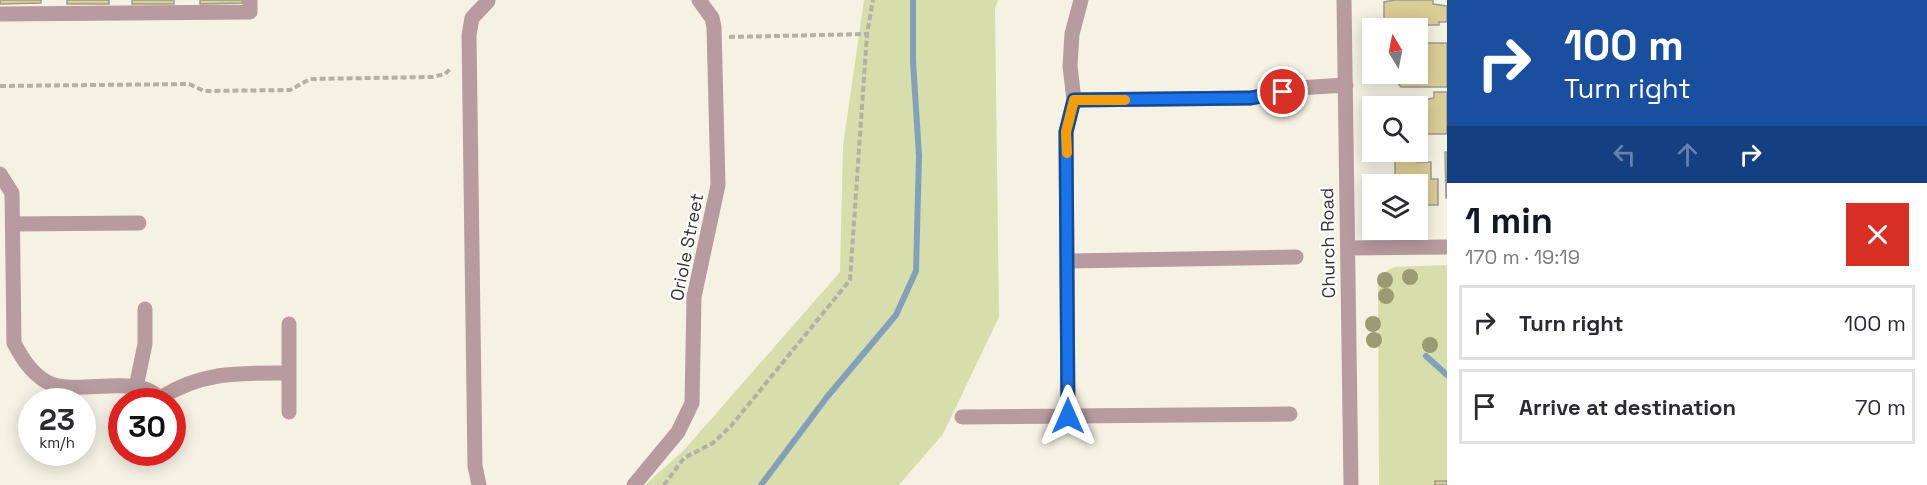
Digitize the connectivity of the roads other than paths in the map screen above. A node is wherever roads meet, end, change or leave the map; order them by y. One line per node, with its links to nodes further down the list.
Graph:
1 (250, 0): 6 (street)
2 (489, 0): 28 (street)
3 (699, 0): 29 (street, Oriole Street)
4 (1082, 0): 9 (street)
5 (1344, 0): 8 (street, Church Road)
6 (118, 7): 7 (street)
7 (0, 14)
8 (1347, 85): 9 (street); 14 (street, Church Road)
9 (1074, 100): 16 (street)
10 (0, 174): 12 (street)
11 (139, 223): 12 (street)
12 (13, 224): 17 (street)
13 (1447, 247): 14 (street)
14 (1348, 248): 30 (street, Church Road)
15 (1296, 257): 16 (street)
16 (1068, 261): 26 (street)
17 (7, 308): 21 (street)
18 (145, 309): 21 (street)
19 (289, 324): 20 (street)
20 (289, 373): 23 (street); 24 (street)
21 (136, 387): 22 (street)
22 (140, 388)
23 (176, 388)
24 (290, 412)
25 (1290, 414): 26 (street)
26 (1068, 416): 27 (street)
27 (962, 417)
28 (479, 485)
29 (634, 485)
30 (1351, 485)

